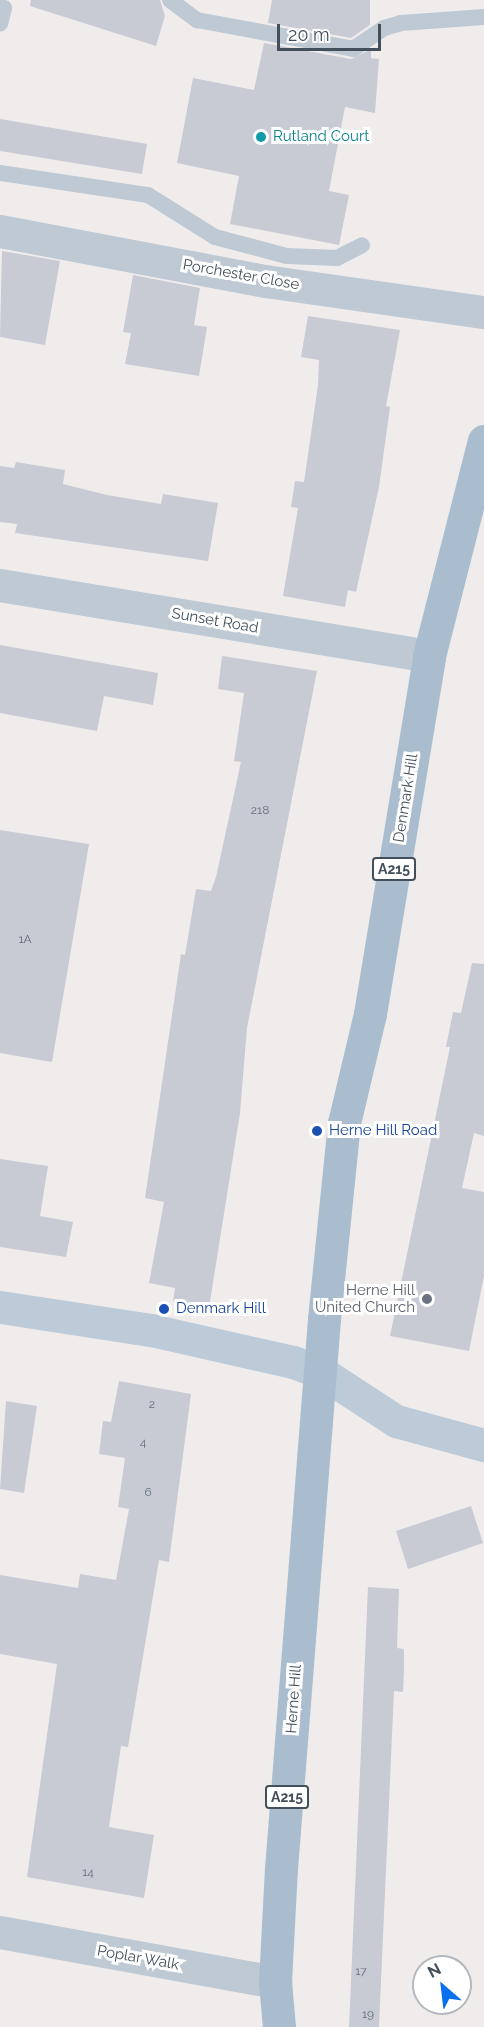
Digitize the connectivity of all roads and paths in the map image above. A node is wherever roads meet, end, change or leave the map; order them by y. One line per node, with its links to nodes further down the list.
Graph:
1 (170, 0): 3 (lane)
2 (0, 8): 4 (lane)
3 (484, 17)
4 (0, 24)
5 (0, 173): 7 (lane)
6 (0, 231): 8 (street, Porchester Close)
7 (362, 245)
8 (484, 312)
9 (484, 441): 11 (main road, Denmark Hill / A215)
10 (0, 585): 11 (street, Sunset Road)
11 (429, 656): 13 (main road, Denmark Hill / A215)
12 (0, 1307): 13 (street)
13 (321, 1372): 14 (street); 16 (main road, Herne Hill / A215)
14 (484, 1445)
15 (0, 1932): 16 (street, Poplar Walk)
16 (275, 1982): 17 (main road, Herne Hill / A215)
17 (279, 2027)

